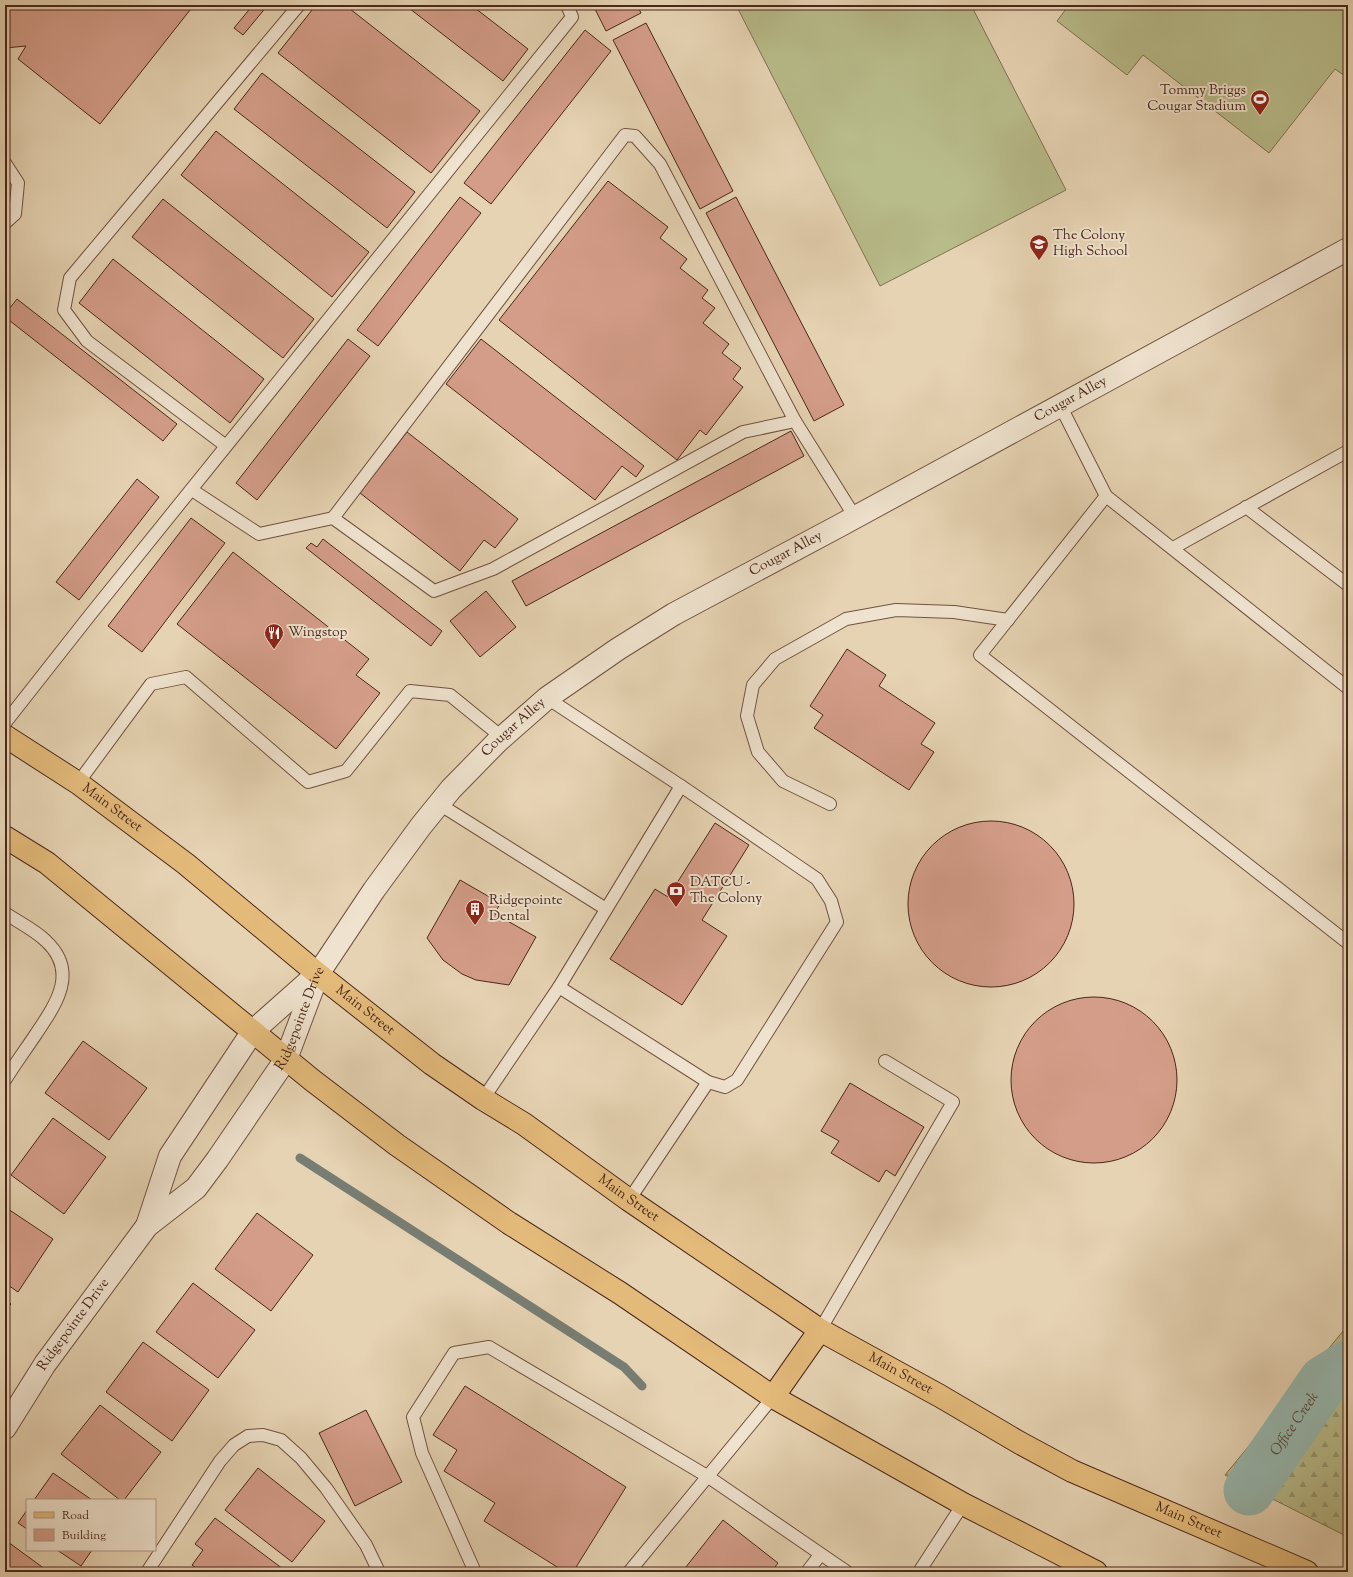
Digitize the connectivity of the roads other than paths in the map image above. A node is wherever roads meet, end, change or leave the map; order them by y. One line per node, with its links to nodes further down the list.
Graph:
1 (299, 5): 8 (lane)
2 (567, 5): 8 (lane)
3 (5, 163): 4 (lane)
4 (5, 224)
5 (1348, 249): 6 (street, Cougar Alley)
6 (1060, 405): 11 (lane); 13 (street, Cougar Alley)
7 (795, 421): 13 (lane); 14 (lane); 14 (lane)
8 (226, 446): 10 (lane)
9 (1348, 450): 12 (lane)
10 (192, 490): 14 (lane); 20 (lane)
11 (1106, 496): 15 (lane); 17 (lane)
12 (1246, 507): 15 (lane); 16 (lane)
13 (855, 517): 19 (street, Cougar Alley)
14 (333, 518)
15 (1173, 548): 18 (lane)
16 (1348, 585)
17 (1008, 620): 26 (lane); 30 (lane)
18 (1348, 688)
19 (547, 698): 22 (street, Cougar Alley); 24 (lane)
20 (5, 723)
21 (5, 736): 23 (main road, Main Street)
22 (503, 738): 23 (lane); 25 (street, Cougar Alley)
23 (78, 783): 31 (main road, Main Street)
24 (681, 786): 28 (lane); 37 (lane)
25 (439, 804): 28 (lane); 31 (street, Cougar Alley)
26 (830, 804)
27 (5, 837): 33 (main road)
28 (606, 909): 32 (lane)
29 (5, 913): 36 (lane)
30 (1348, 943)
31 (318, 974): 33 (street, Ridgepointe Drive); 34 (street, Ridgepointe Drive); 38 (main road, Main Street)
32 (559, 987): 37 (lane); 38 (lane)
33 (253, 1031): 34 (main road); 40 (street, Ridgepointe Drive)
34 (286, 1059): 40 (street, Ridgepointe Drive); 42 (main road)
35 (884, 1061): 41 (lane)
36 (5, 1080)
37 (708, 1082): 39 (lane)
38 (483, 1099): 39 (main road, Main Street)
39 (629, 1200): 41 (main road, Main Street)
40 (147, 1226): 43 (street, Ridgepointe Drive)
41 (820, 1330): 42 (main road); 55 (main road, Main Street)
42 (773, 1397): 44 (lane); 45 (main road)
43 (5, 1428)
44 (707, 1476): 46 (lane); 49 (lane); 50 (lane)
45 (962, 1504): 53 (lane); 54 (main road)
46 (820, 1555): 51 (lane); 52 (lane)
47 (147, 1572): 48 (lane)
48 (379, 1572)
49 (475, 1572)
50 (629, 1572)
51 (807, 1572)
52 (846, 1572)
53 (919, 1572)
54 (1096, 1572)
55 (1307, 1572)

